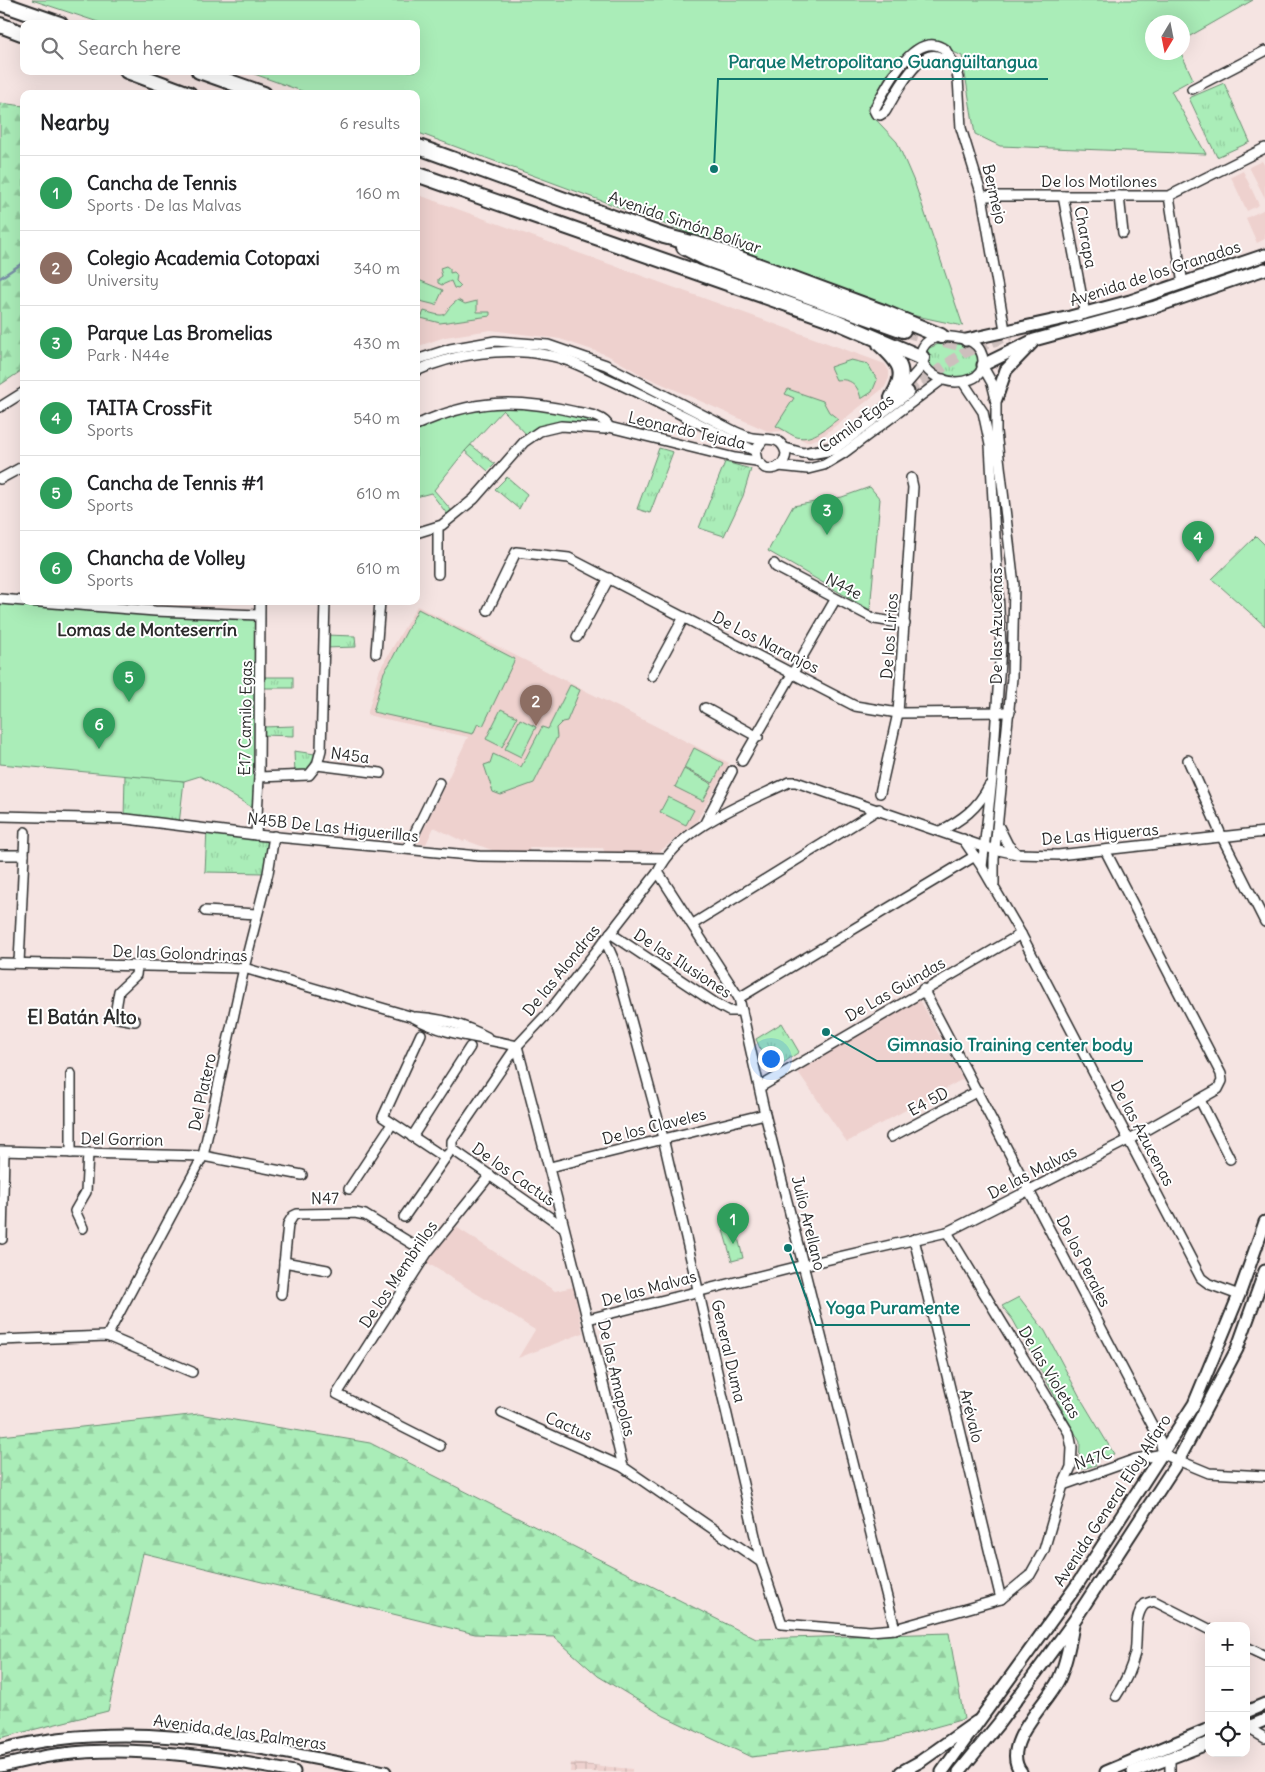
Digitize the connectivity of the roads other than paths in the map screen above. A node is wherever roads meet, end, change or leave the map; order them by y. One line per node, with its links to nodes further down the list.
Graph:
1 (0, 3): 2 (highway)
2 (49, 20)
3 (0, 25): 4 (highway)
4 (20, 32)
5 (1265, 52): 6 (street)
6 (1255, 56): 7 (street); 11 (street)
7 (1265, 57)
8 (955, 66): 8 (street, Bermejo); 17 (street, Bermejo)
9 (138, 75): 12 (highway)
10 (210, 75): 13 (highway)
11 (1192, 89)
12 (178, 90)
13 (253, 90)
14 (420, 147): 22 (highway, Avenida Simón Bolívar)
15 (1265, 148): 20 (street, De los Motilones)
16 (420, 175): 31 (highway)
17 (982, 196): 18 (street, De los Motilones); 29 (street, Bermejo)
18 (1063, 196): 19 (street, De los Motilones); 26 (street, Charapa)
19 (1119, 196): 20 (street, De los Motilones); 21 (street)
20 (1169, 196): 25 (street)
21 (1123, 233)
22 (664, 236): 28 (highway); 32 (highway, Avenida Simón Bolívar)
23 (1265, 254): 25 (main road, Avenida de los Granados)
24 (1265, 269): 34 (main road, Avenida de los Granados)
25 (1183, 284): 26 (main road, Avenida de los Granados)
26 (1084, 314): 27 (main road, Avenida de los Granados)
27 (1070, 317): 29 (main road, Avenida de los Granados); 30 (main road)
28 (903, 330)
29 (1005, 330): 33 (main road, Avenida de los Granados)
30 (1026, 330)
31 (870, 335): 36 (highway); 43 (highway)
32 (941, 336): 33 (street); 36 (street)
33 (966, 340): 37 (street)
34 (1034, 340): 37 (main road, Avenida de los Granados); 44 (main road)
35 (420, 359): 48 (street)
36 (922, 362): 39 (street); 43 (street, Camilo Egas)
37 (983, 366): 40 (street); 44 (street, De las Azucenas)
38 (420, 370): 50 (street)
39 (942, 379): 40 (street); 53 (street, Camilo Egas)
40 (963, 382): 80 (street, De las Azucenas)
41 (908, 392): 51 (main road)
42 (20, 394): 45 (street)
43 (892, 398): 51 (street, Camilo Egas)
44 (996, 399): 81 (street, De las Azucenas)
45 (0, 407)
46 (420, 423): 47 (street)
47 (609, 427): 52 (street, Leonardo Tejada); 57 (street)
48 (763, 440): 49 (street); 50 (street)
49 (785, 448): 51 (street, Camilo Egas); 53 (street)
50 (755, 451): 52 (street)
51 (810, 453)
52 (757, 461): 53 (street)
53 (779, 466)
54 (20, 468): 56 (street)
55 (911, 478): 74 (street, De los Lirios)
56 (0, 479)
57 (438, 527): 58 (street); 60 (street)
58 (420, 532)
59 (774, 564): 63 (street, N44e)
60 (438, 574)
61 (609, 578): 70 (street, De Los Naranjos); 73 (street, De Los Naranjos); 75 (street)
62 (0, 599): 64 (street)
63 (835, 600): 74 (street, N44e); 77 (street)
64 (20, 601)
65 (78, 605): 71 (street)
66 (155, 605): 71 (street)
67 (260, 605): 72 (street, E17 Camilo Egas)
68 (325, 605): 86 (street)
69 (380, 605): 76 (street)
70 (488, 610)
71 (154, 611): 72 (street)
72 (259, 615): 89 (street, E17 Camilo Egas)
73 (684, 617): 77 (street, De Los Naranjos); 78 (street)
74 (905, 624): 82 (street, De los Lirios)
75 (577, 637)
76 (376, 653)
77 (793, 673): 82 (street, De Los Naranjos); 83 (street)
78 (652, 676)
79 (705, 708): 83 (street)
80 (998, 712): 81 (street, De Los Naranjos); 82 (street, De Los Naranjos); 90 (street, De las Azucenas)
81 (1010, 712): 96 (street, De las Azucenas)
82 (898, 713): 92 (street, De los Lirios)
83 (758, 737): 85 (street)
84 (1188, 760): 102 (street)
85 (742, 761)
86 (317, 765): 88 (street, N45a); 89 (street)
87 (732, 771): 95 (street, De las Alondras)
88 (381, 773)
89 (259, 776): 100 (street, E17 Camilo Egas)
90 (992, 779): 97 (street); 104 (street, De las Azucenas)
91 (439, 783): 105 (street)
92 (880, 794)
93 (879, 809): 95 (street, De las Alondras); 97 (street, De las Alondras); 119 (street)
94 (0, 816): 100 (street, N45B De Las Higuerillas)
95 (705, 824): 112 (street, De las Alondras)
96 (999, 825): 106 (street, De las Azucenas); 109 (street)
97 (940, 831): 103 (street, De Las Higueras)
98 (25, 832): 110 (street)
99 (1265, 832): 102 (street, De Las Higueras)
100 (256, 835): 101 (street, N45B De Las Higuerillas)
101 (274, 836): 105 (street, N45B De Las Higuerillas); 117 (street, Del Platero)
102 (1222, 837): 107 (street, De Las Higueras); 118 (street)
103 (963, 839): 104 (street, De Las Higueras); 111 (street)
104 (984, 847): 106 (street, De Las Higueras); 113 (street, De las Azucenas)
105 (407, 849): 112 (street, N45B De Las Higuerillas)
106 (995, 850): 109 (street, De Las Higueras); 115 (street, De las Azucenas)
107 (1105, 850): 109 (street, De Las Higueras); 136 (street, De las Malvas)
108 (0, 854): 110 (street)
109 (1017, 854)
110 (24, 855): 123 (street)
111 (975, 856): 113 (street); 127 (street)
112 (665, 858): 114 (street, De las Alondras)
113 (982, 867): 115 (street, De las Azucenas)
114 (658, 872): 119 (street, Julio Arellano); 121 (street, De las Alondras)
115 (994, 887): 120 (street, De las Azucenas)
116 (205, 911): 117 (street)
117 (257, 914): 125 (street, Del Platero)
118 (1265, 922)
119 (693, 924): 127 (street, Julio Arellano)
120 (1021, 934): 126 (street, De Las Guindas); 142 (street, De las Azucenas)
121 (607, 936): 128 (street, De las Ilusiones); 131 (street, De las Alondras); 141 (street, General Duma)
122 (0, 963): 123 (street, De las Golondrinas)
123 (19, 963): 124 (street, De las Golondrinas)
124 (137, 966): 125 (street, De las Golondrinas); 129 (street)
125 (244, 968): 131 (street, De las Golondrinas); 147 (street, Del Platero)
126 (923, 989): 134 (street, De Las Guindas); 135 (street, De los Perales)
127 (739, 998): 128 (street, Julio Arellano)
128 (742, 1011): 134 (street, Julio Arellano)
129 (135, 1021)
130 (421, 1034): 138 (street)
131 (517, 1046): 143 (street, De las Alondras); 150 (street, De las Amapolas)
132 (470, 1047): 139 (street)
133 (71, 1074): 145 (street)
134 (760, 1087): 137 (street, Julio Arellano)
135 (978, 1091): 140 (street, E4 5D); 154 (street, De los Perales)
136 (1200, 1100): 142 (street, De las Malvas); 149 (street)
137 (766, 1114): 141 (street, De los Claveles); 164 (street, Julio Arellano)
138 (392, 1124): 139 (street); 153 (street)
139 (412, 1137): 148 (street)
140 (891, 1137)
141 (663, 1138): 150 (street, De los Claveles); 167 (street, General Duma)
142 (1130, 1139): 154 (street, De las Malvas); 169 (street, De las Azucenas)
143 (451, 1147): 148 (street, De las Alondras); 152 (street, De los Cactus)
144 (2, 1151): 145 (street, Del Gorrion); 160 (street)
145 (71, 1153): 146 (street, Del Gorrion)
146 (88, 1153): 147 (street, Del Gorrion); 158 (street)
147 (203, 1156): 151 (street, Del Gorrion); 171 (street, Del Platero)
148 (445, 1158): 155 (street, De las Alondras)
149 (1230, 1159)
150 (550, 1167): 157 (street, De las Amapolas)
151 (302, 1175)
152 (490, 1175): 157 (street, De los Cactus); 162 (street, De los Membrillos)
153 (348, 1190)
154 (1031, 1190): 159 (street, De las Malvas); 176 (street, De los Perales)
155 (404, 1218)
156 (1265, 1225): 169 (main road, Avenida General Eloy Alfaro)
157 (562, 1226): 170 (street, De las Amapolas)
158 (83, 1228)
159 (947, 1232): 161 (street, De las Malvas); 180 (street, De las Violetas)
160 (2, 1239)
161 (914, 1239): 164 (street, De las Malvas); 182 (street, Arévalo)
162 (427, 1253): 163 (street, N47); 175 (street, De los Membrillos)
163 (284, 1262): 165 (street); 168 (street, N47)
164 (804, 1265): 167 (street, De las Malvas); 186 (street, Julio Arellano)
165 (328, 1270)
166 (1265, 1271): 177 (main road, Avenida General Eloy Alfaro)
167 (700, 1290): 170 (street, De las Malvas); 181 (street, General Duma)
168 (281, 1294)
169 (1239, 1295): 176 (main road, Avenida General Eloy Alfaro)
170 (588, 1320): 178 (street, De las Amapolas)
171 (107, 1336): 172 (street); 173 (street)
172 (0, 1340)
173 (192, 1372)
174 (502, 1412): 178 (street, Cactus)
175 (440, 1446)
176 (1163, 1454): 177 (street); 180 (street, N47C); 192 (main road, Avenida General Eloy Alfaro)
177 (1178, 1461): 179 (street); 183 (main road, Avenida General Eloy Alfaro)
178 (624, 1468): 181 (street)
179 (1265, 1475)
180 (1063, 1485): 182 (street, De las Violetas)
181 (761, 1562): 184 (street, General Duma)
182 (1001, 1600): 186 (street, De las Violetas)
183 (1074, 1621): 206 (main road, Avenida General Eloy Alfaro); 207 (main road)
184 (782, 1624): 186 (street, De las Violetas)
185 (1205, 1627): 189 (street)
186 (895, 1629)
187 (1250, 1649): 188 (street)
188 (1265, 1656)
189 (1116, 1696)
190 (1265, 1704): 191 (main road)
191 (1250, 1710)
192 (985, 1715): 204 (main road); 205 (main road, Avenida General Eloy Alfaro)
193 (1265, 1720): 194 (main road)
194 (1250, 1727)
195 (1250, 1730): 197 (street)
196 (1205, 1731): 208 (main road)
197 (1265, 1738)
198 (1205, 1745): 200 (main road)
199 (0, 1750): 203 (main road, Avenida de las Palmeras)
200 (1170, 1758): 209 (main road); 210 (street)
201 (0, 1766): 202 (main road, Avenida de las Palmeras)
202 (294, 1772)
203 (385, 1772)
204 (900, 1772)
205 (942, 1772)
206 (959, 1772)
207 (1020, 1772)
208 (1106, 1772)
209 (1133, 1772)
210 (1170, 1772)

